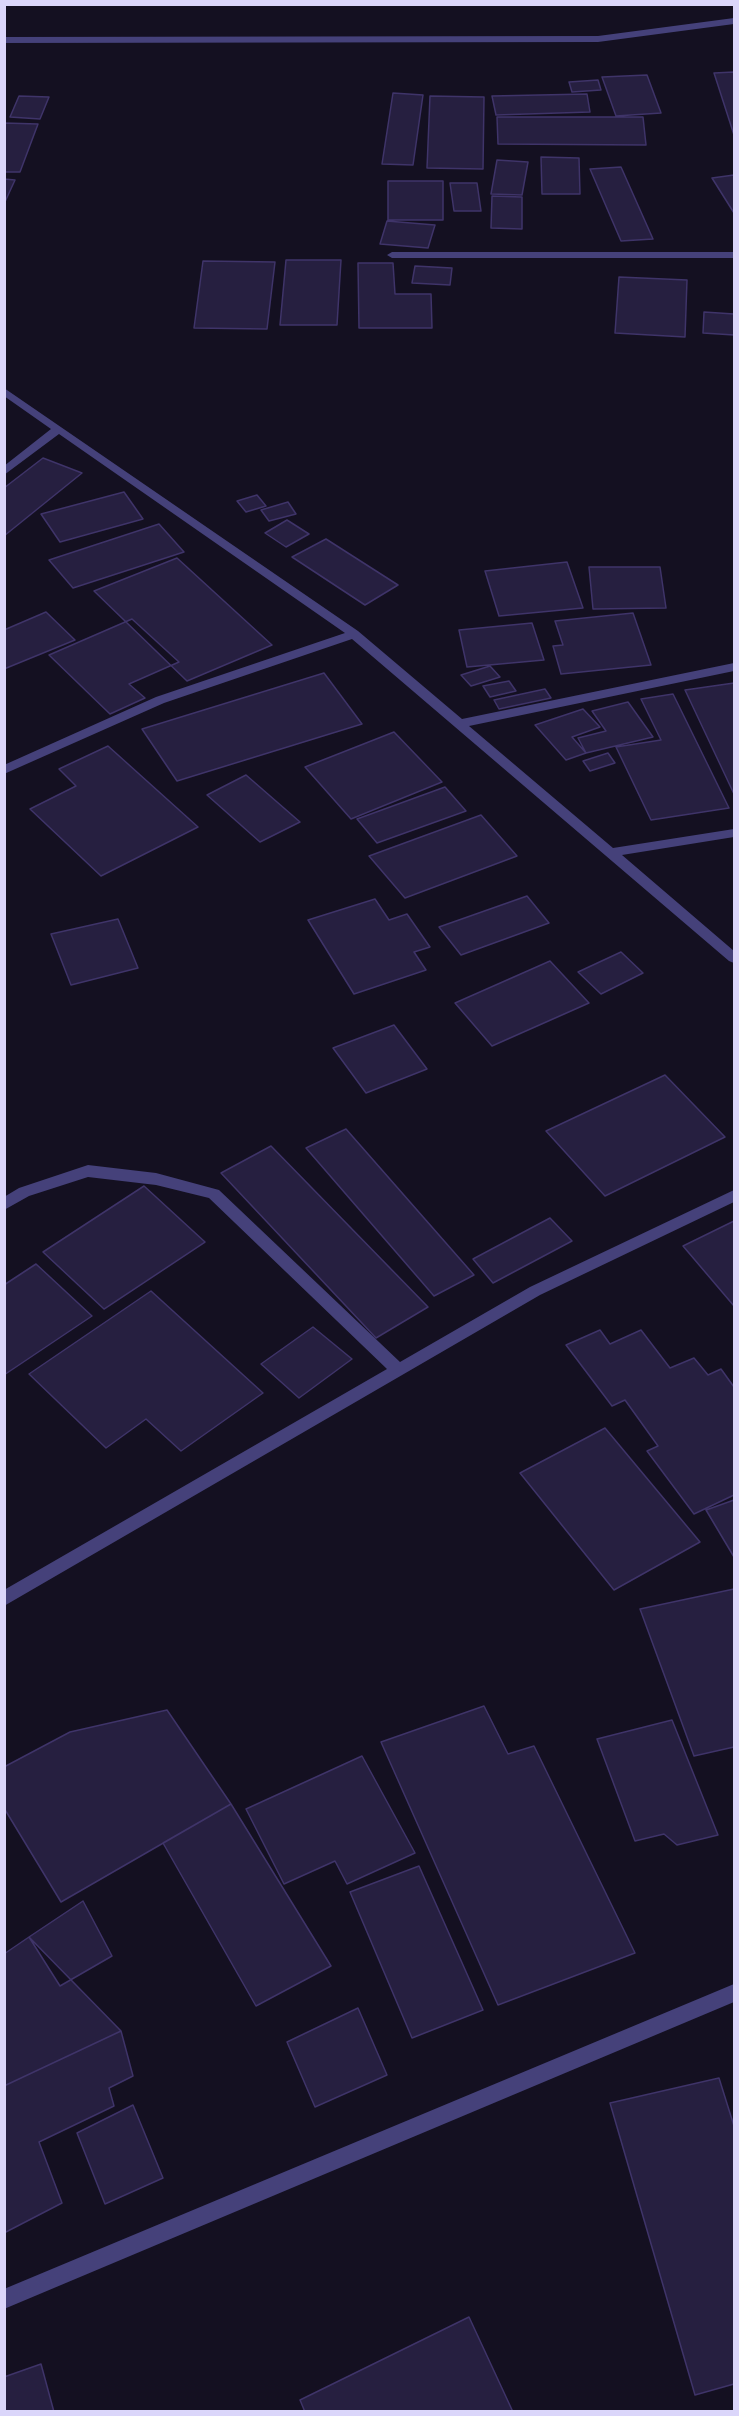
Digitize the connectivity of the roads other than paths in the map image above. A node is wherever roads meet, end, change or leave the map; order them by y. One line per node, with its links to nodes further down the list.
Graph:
1 (735, 21): 2 (street)
2 (4, 40)
3 (392, 255): 4 (street)
4 (735, 255)
5 (4, 391): 6 (street)
6 (58, 429): 7 (street); 8 (street)
7 (4, 472)
8 (354, 634): 10 (street); 11 (street)
9 (735, 667): 10 (street)
10 (459, 724): 13 (street)
11 (4, 770)
12 (735, 833): 13 (street)
13 (610, 853): 14 (street)
14 (735, 958)
15 (735, 1196): 17 (street)
16 (4, 1205): 17 (street)
17 (399, 1371): 18 (street)
18 (4, 1599)
19 (735, 1993): 20 (street)
20 (4, 2299)

